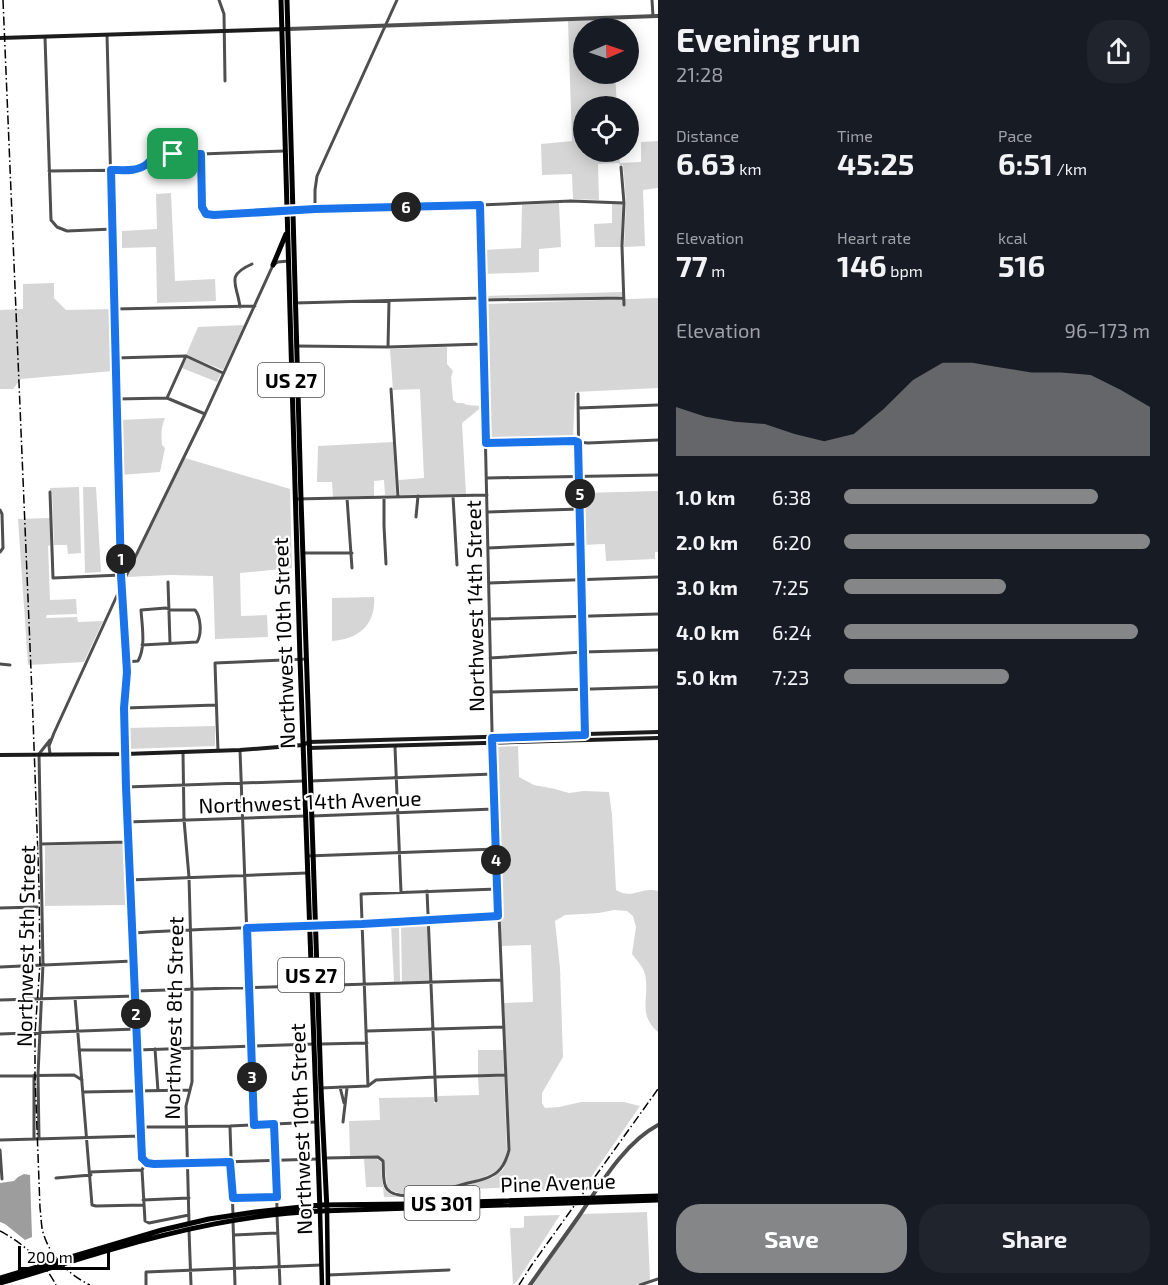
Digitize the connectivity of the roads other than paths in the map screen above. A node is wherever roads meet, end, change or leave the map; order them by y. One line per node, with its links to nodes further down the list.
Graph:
1 (219, 0): 9 (street)
2 (281, 0): 8 (highway, Northwest 10th Street / US 27)
3 (287, 0): 8 (highway, Northwest 10th Street / US 27)
4 (397, 0): 7 (street)
5 (652, 0): 6 (street)
6 (655, 16): 7 (street)
7 (385, 26): 8 (street); 21 (street)
8 (285, 30): 9 (main road); 14 (highway, Northwest 10th Street / US 27)
9 (224, 31): 10 (main road); 13 (street)
10 (107, 35): 11 (main road); 17 (street)
11 (45, 37): 12 (main road); 18 (street)
12 (0, 38)
13 (225, 81)
14 (288, 150): 15 (street); 22 (highway, Northwest 10th Street / US 27)
15 (201, 154): 17 (street); 22 (street)
16 (621, 167): 19 (street)
17 (111, 170): 18 (street); 23 (street)
18 (49, 171): 23 (street)
19 (624, 203): 20 (street); 28 (street)
20 (480, 205): 21 (street); 29 (street, Northwest 14th Street)
21 (315, 209): 22 (street)
22 (290, 210): 24 (highway, Northwest 10th Street / US 27); 31 (highway, Northwest 10th Street / US 27)
23 (113, 229): 35 (street)
24 (287, 232): 25 (highway, Northwest 10th Street / US 27); 27 (highway)
25 (288, 261): 27 (street); 31 (highway, Northwest 10th Street / US 27)
26 (252, 264): 34 (street)
27 (273, 265): 33 (street)
28 (624, 298): 29 (street); 32 (street)
29 (483, 299): 30 (street); 36 (street, Northwest 14th Street)
30 (388, 300): 31 (street); 38 (street)
31 (292, 303): 37 (highway, Northwest 10th Street / US 27)
32 (624, 305)
33 (255, 306): 34 (street); 41 (street)
34 (240, 307): 35 (street)
35 (115, 309): 40 (street)
36 (484, 344): 38 (street); 53 (street, Northwest 14th Street)
37 (293, 346): 38 (street); 48 (highway, Northwest 10th Street / US 27); 50 (highway, Northwest 10th Street / US 27)
38 (388, 347)
39 (186, 356): 40 (street); 41 (street); 44 (street)
40 (115, 358): 45 (street)
41 (224, 373): 49 (street)
42 (391, 389): 62 (street)
43 (578, 394): 47 (street)
44 (167, 398): 45 (street); 49 (street)
45 (117, 399): 78 (street)
46 (658, 405): 47 (street)
47 (578, 408): 52 (street)
48 (292, 412): 50 (highway); 64 (highway, Northwest 10th Street / US 27)
49 (205, 414): 80 (street)
50 (299, 421): 64 (highway, Northwest 10th Street / US 27)
51 (658, 440): 52 (street)
52 (578, 442): 53 (street); 54 (street)
53 (486, 443): 56 (street, Northwest 14th Street)
54 (579, 476): 55 (street); 56 (street); 65 (street)
55 (658, 476)
56 (487, 478): 58 (street, Northwest 14th Street)
57 (51, 492): 78 (street)
58 (487, 495): 60 (street); 67 (street, Northwest 14th Street)
59 (417, 496): 60 (street); 62 (street); 68 (street)
60 (453, 496): 75 (street)
61 (384, 497): 62 (street); 63 (street); 74 (street)
62 (398, 497)
63 (347, 498): 64 (street); 73 (street)
64 (298, 499): 72 (highway, Northwest 10th Street / US 27); 77 (highway, Northwest 10th Street / US 27)
65 (580, 509): 67 (street); 69 (street)
66 (0, 511): 71 (street)
67 (488, 512): 70 (street, Northwest 14th Street)
68 (416, 517)
69 (580, 544): 70 (street); 81 (street)
70 (488, 548): 83 (street, Northwest 14th Street)
71 (1, 552)
72 (303, 553): 73 (street); 77 (highway, Northwest 10th Street / US 27)
73 (352, 553): 76 (street)
74 (386, 564)
75 (457, 565)
76 (352, 568)
77 (300, 570): 94 (highway, Northwest 10th Street / US 27)
78 (121, 575): 80 (street); 84 (street)
79 (658, 577): 81 (street)
80 (125, 578): 84 (street)
81 (580, 580): 83 (street); 87 (street)
82 (168, 582): 85 (street)
83 (489, 583): 88 (street, Northwest 14th Street)
84 (121, 588): 95 (street); 104 (street)
85 (168, 610): 89 (street); 89 (street); 90 (street)
86 (658, 614): 87 (street)
87 (582, 616): 88 (street); 92 (street)
88 (489, 619): 93 (street, Northwest 14th Street)
89 (170, 643): 90 (street)
90 (142, 645): 95 (street)
91 (658, 651): 92 (street)
92 (583, 652): 93 (street); 99 (street)
93 (490, 657): 100 (street, Northwest 14th Street)
94 (303, 659): 101 (street); 108 (highway, Northwest 10th Street / US 27)
95 (126, 662): 102 (street)
96 (0, 664): 97 (street)
97 (10, 665)
98 (658, 687): 99 (street)
99 (584, 690): 100 (street); 105 (street)
100 (491, 692): 107 (street, Northwest 14th Street)
101 (216, 705): 102 (street); 111 (street)
102 (124, 708): 115 (street)
103 (658, 732): 105 (main road)
104 (54, 733): 113 (street); 114 (street)
105 (585, 735): 107 (main road)
106 (658, 738): 107 (main road)
107 (492, 741): 108 (main road); 109 (main road); 117 (street, Northwest 14th Street)
108 (307, 746): 109 (main road); 110 (main road); 119 (highway, Northwest 10th Street / US 27)
109 (395, 747): 118 (street)
110 (240, 750): 111 (main road); 120 (street)
111 (218, 751): 112 (main road)
112 (183, 752): 115 (main road); 121 (street, Northwest 8th Street)
113 (39, 754): 114 (main road); 116 (main road); 130 (street, Northwest 5th Street)
114 (50, 754): 115 (main road)
115 (125, 754): 122 (street)
116 (0, 755)
117 (493, 774): 118 (street); 123 (street, Northwest 14th Street)
118 (397, 777): 119 (street); 124 (street)
119 (307, 781): 120 (street); 125 (highway, Northwest 10th Street / US 27)
120 (242, 783): 121 (street); 126 (street)
121 (183, 785): 122 (street); 127 (street, Northwest 8th Street)
122 (126, 787): 128 (street)
123 (494, 809): 124 (street, Northwest 14th Avenue); 131 (street, Northwest 14th Street)
124 (399, 813): 125 (street, Northwest 14th Avenue); 132 (street)
125 (309, 816): 126 (street, Northwest 14th Avenue); 133 (highway, Northwest 10th Street / US 27)
126 (243, 818): 127 (street, Northwest 14th Avenue); 135 (street)
127 (184, 820): 128 (street, Northwest 14th Avenue); 136 (street, Northwest 8th Street)
128 (127, 822): 129 (street)
129 (128, 842): 130 (street); 137 (street)
130 (41, 844): 151 (street, Northwest 5th Street)
131 (496, 849): 132 (street); 138 (street, Northwest 14th Street)
132 (400, 852): 133 (street); 140 (street)
133 (310, 855): 134 (highway, Northwest 10th Street / US 27)
134 (311, 873): 135 (street); 146 (highway, Northwest 10th Street / US 27)
135 (245, 875): 136 (street); 147 (street)
136 (189, 877): 137 (street); 148 (street, Northwest 8th Street)
137 (129, 880): 149 (street)
138 (497, 889): 139 (street); 143 (street, Northwest 14th Street)
139 (428, 891): 140 (street); 144 (street)
140 (401, 892): 145 (street)
141 (37, 907): 142 (street)
142 (0, 908)
143 (498, 916): 144 (street); 153 (street, Northwest 14th Street)
144 (429, 921): 145 (street); 154 (street)
145 (362, 924): 146 (street); 155 (street)
146 (312, 925): 147 (street); 156 (highway, Northwest 10th Street / US 27)
147 (247, 928): 148 (street); 157 (street)
148 (190, 929): 149 (street); 158 (street, Northwest 8th Street)
149 (132, 933): 150 (street)
150 (133, 961): 151 (street); 159 (street)
151 (43, 964): 152 (street); 161 (street, Northwest 5th Street)
152 (0, 967)
153 (501, 980): 154 (street); 164 (street, Northwest 14th Street)
154 (432, 982): 155 (street); 166 (street)
155 (365, 984): 156 (street); 168 (street)
156 (315, 986): 157 (street); 172 (highway, Northwest 10th Street / US 27)
157 (249, 987): 158 (street); 173 (street)
158 (192, 988): 159 (street); 174 (street, Northwest 8th Street)
159 (135, 990): 160 (street)
160 (135, 996): 162 (street); 165 (street)
161 (42, 998): 162 (street); 163 (street); 169 (street, Northwest 5th Street)
162 (75, 998): 167 (street)
163 (0, 1000)
164 (503, 1027): 166 (street); 179 (street, Northwest 14th Street)
165 (136, 1029): 167 (street); 177 (street)
166 (434, 1029): 168 (street); 181 (street)
167 (78, 1031): 169 (street); 176 (street)
168 (367, 1031): 171 (street)
169 (39, 1033): 170 (street); 178 (street, Northwest 5th Street)
170 (0, 1034)
171 (367, 1043): 172 (street); 183 (street)
172 (317, 1044): 173 (street); 185 (highway, Northwest 10th Street / US 27)
173 (252, 1045): 174 (street); 196 (street)
174 (191, 1048): 175 (street); 187 (street, Northwest 8th Street)
175 (155, 1049): 177 (street); 188 (street)
176 (79, 1050): 177 (street); 182 (street)
177 (137, 1050): 190 (street)
178 (36, 1075): 180 (street); 182 (street); 203 (street, Northwest 5th Street)
179 (506, 1075): 181 (street); 206 (street, Northwest 14th Street)
180 (0, 1076)
181 (435, 1077): 183 (street); 191 (street)
182 (82, 1080): 189 (street)
183 (368, 1086): 184 (street)
184 (347, 1087): 186 (street); 192 (street)
185 (318, 1088): 186 (street); 193 (highway, Northwest 10th Street / US 27)
186 (340, 1088): 192 (street)
187 (189, 1090): 188 (street); 200 (street, Northwest 8th Street)
188 (158, 1091): 190 (street)
189 (83, 1092): 190 (street); 202 (street)
190 (140, 1092): 199 (street)
191 (436, 1101)
192 (345, 1104): 194 (street)
193 (319, 1122): 195 (street); 206 (highway, Northwest 10th Street / US 27); 207 (highway, Northwest 10th Street / US 27)
194 (343, 1122)
195 (274, 1124): 196 (street); 209 (street)
196 (254, 1125): 198 (street)
197 (658, 1125): 244 (street)
198 (230, 1126): 200 (street); 210 (street)
199 (141, 1127): 200 (street); 201 (street)
200 (186, 1127): 211 (street, Northwest 8th Street)
201 (141, 1136): 202 (street); 208 (street)
202 (87, 1138): 203 (street); 213 (street)
203 (36, 1139): 204 (street)
204 (0, 1140)
205 (0, 1150): 215 (street)
206 (326, 1158): 223 (highway, Northwest 10th Street / US 27)
207 (318, 1159): 209 (street); 222 (highway, Northwest 10th Street / US 27)
208 (145, 1161): 211 (street); 212 (street)
209 (275, 1161): 210 (street); 216 (street)
210 (230, 1162): 211 (street); 218 (street)
211 (187, 1164): 217 (street, Northwest 8th Street)
212 (142, 1170): 213 (street); 220 (street)
213 (90, 1174): 214 (street); 221 (street)
214 (56, 1178)
215 (2, 1179)
216 (277, 1197): 218 (street); 224 (street)
217 (189, 1198): 220 (street); 225 (street, Northwest 8th Street)
218 (233, 1198): 226 (street)
219 (658, 1198): 223 (highway, Pine Avenue / US 301)
220 (143, 1200): 221 (street)
221 (143, 1205): 225 (street)
222 (320, 1208): 223 (highway, Pine Avenue); 224 (highway, Pine Avenue); 230 (main road, Northwest 10th Street)
223 (327, 1208): 235 (main road)
224 (277, 1211): 226 (highway, Pine Avenue); 228 (street)
225 (189, 1215): 227 (street, Northwest 8th Street)
226 (233, 1217): 227 (highway, Pine Avenue); 229 (street)
227 (189, 1226): 233 (street, Northwest 8th Street); 237 (highway, Pine Avenue)
228 (278, 1233): 229 (street); 231 (street)
229 (234, 1234): 232 (street)
230 (322, 1265): 231 (street); 242 (main road, Northwest 10th Street)
231 (279, 1267): 232 (street); 241 (street)
232 (235, 1268): 233 (street); 240 (street)
233 (190, 1270): 238 (street); 239 (street, Northwest 8th Street)
234 (449, 1270): 235 (street)
235 (328, 1275): 243 (main road)
236 (658, 1279): 245 (street)
237 (0, 1280)
238 (146, 1285)
239 (191, 1285)
240 (235, 1285)
241 (280, 1285)
242 (322, 1285)
243 (328, 1285)
244 (530, 1285)
245 (640, 1285)

